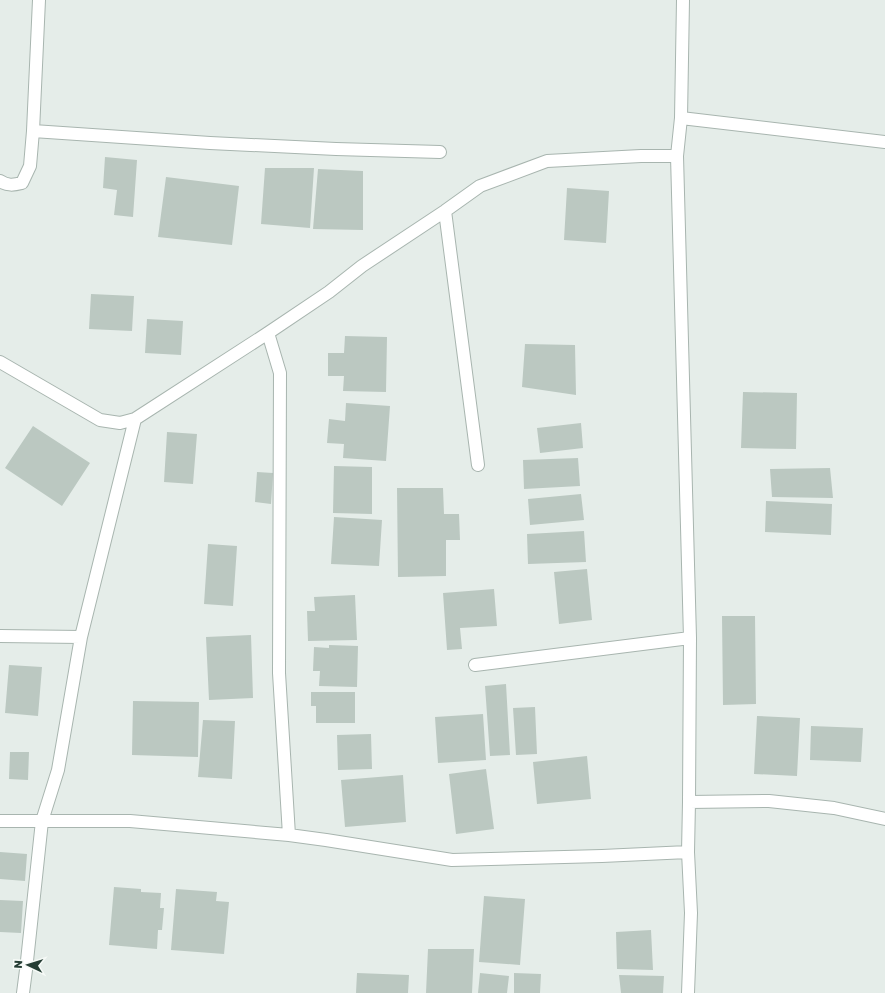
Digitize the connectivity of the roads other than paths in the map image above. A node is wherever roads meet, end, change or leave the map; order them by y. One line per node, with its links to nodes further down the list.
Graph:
1 (39, 0): 4 (street)
2 (683, 0): 3 (street)
3 (681, 118): 5 (street); 7 (street)
4 (33, 131): 6 (street); 8 (street)
5 (885, 142)
6 (440, 152)
7 (677, 156): 9 (street); 16 (street)
8 (0, 181)
9 (445, 211): 10 (street); 13 (street)
10 (268, 333): 12 (street); 22 (street)
11 (0, 362): 12 (street)
12 (135, 419): 15 (street)
13 (478, 465)
14 (0, 636): 15 (street)
15 (81, 637): 21 (street)
16 (690, 638): 17 (street); 18 (street)
17 (475, 665)
18 (689, 802): 19 (street); 23 (street)
19 (885, 819)
20 (0, 821): 21 (street)
21 (42, 821): 22 (street); 24 (street)
22 (289, 835): 23 (street)
23 (688, 852): 25 (street)
24 (23, 993)
25 (688, 993)

